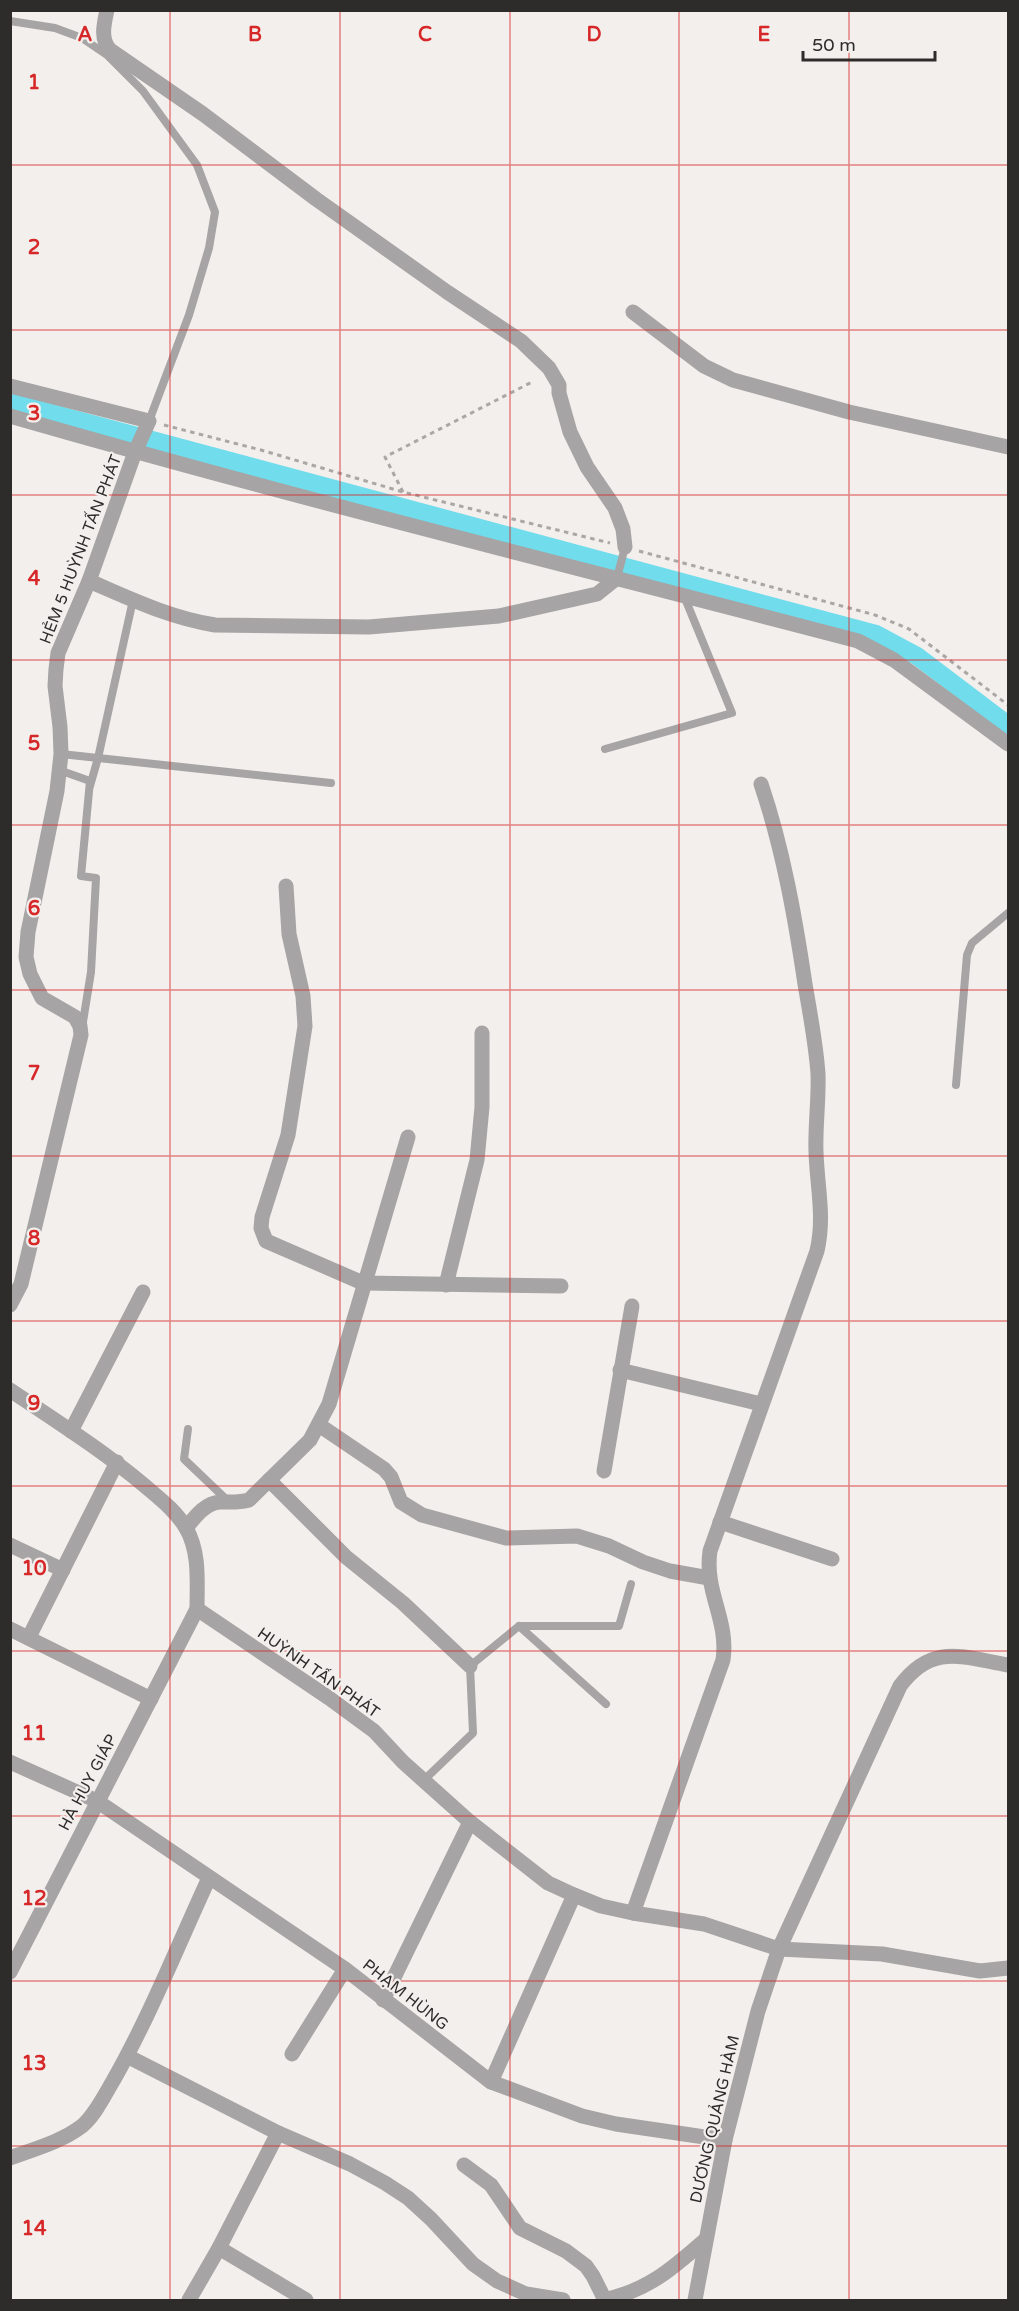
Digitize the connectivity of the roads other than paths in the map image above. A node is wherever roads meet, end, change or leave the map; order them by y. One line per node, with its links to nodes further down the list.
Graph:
1 (107, 10): 3 (street)
2 (10, 21): 3 (lane)
3 (108, 53): 7 (lane); 9 (street)
4 (633, 312): 8 (street)
5 (10, 386): 7 (street)
6 (10, 416): 7 (street)
7 (141, 438): 10 (street); 11 (street, HẺM 5 HUỲNH TẤN PHÁT)
8 (1008, 447)
9 (626, 547): 10 (lane)
10 (617, 578): 12 (street); 13 (street)
11 (89, 581): 13 (street); 16 (street, HẺM 5 HUỲNH TẤN PHÁT)
12 (683, 595): 14 (street); 15 (lane)
13 (133, 600): 17 (lane)
14 (1008, 744)
15 (605, 749)
16 (61, 754): 17 (lane); 18 (street, HẺM 5 HUỲNH TẤN PHÁT)
17 (98, 758): 19 (lane); 21 (lane)
18 (59, 770): 21 (lane); 25 (street, HẺM 5 HUỲNH TẤN PHÁT)
19 (331, 783)
20 (761, 784): 36 (street)
21 (89, 788): 25 (lane)
22 (286, 886): 28 (street)
23 (1008, 913): 26 (lane)
24 (482, 1033): 29 (street)
25 (81, 1035): 32 (street)
26 (956, 1085)
27 (408, 1137): 28 (street)
28 (363, 1284): 29 (street); 37 (street)
29 (446, 1285): 30 (street)
30 (561, 1286)
31 (143, 1292): 39 (street)
32 (10, 1305)
33 (632, 1306): 34 (street)
34 (620, 1370): 36 (street); 41 (street)
35 (10, 1390): 39 (street)
36 (761, 1404): 44 (street)
37 (319, 1425): 42 (street); 49 (street)
38 (188, 1429): 43 (lane)
39 (71, 1431): 40 (street)
40 (117, 1462): 45 (street); 48 (street)
41 (604, 1471)
42 (269, 1480): 43 (street); 56 (street)
43 (230, 1502): 45 (street)
44 (720, 1522): 47 (street); 49 (street)
45 (186, 1528): 51 (street)
46 (10, 1545): 48 (street)
47 (832, 1559)
48 (63, 1570): 54 (street)
49 (709, 1578): 65 (street)
50 (631, 1584): 52 (lane)
51 (196, 1609): 57 (street, HÀ HUY GIÁP); 60 (street, HUỲNH TẤN PHÁT)
52 (519, 1626): 56 (lane); 58 (lane)
53 (10, 1629): 54 (street)
54 (29, 1637): 57 (street)
55 (1008, 1665): 66 (street, DƯƠNG QUẢNG HÀM)
56 (470, 1666): 60 (lane)
57 (151, 1699): 61 (street, HÀ HUY GIÁP)
58 (606, 1704)
59 (10, 1762): 61 (street, PHẠM HÙNG)
60 (423, 1780): 62 (street, HUỲNH TẤN PHÁT)
61 (97, 1801): 63 (street, PHẠM HÙNG); 69 (street, HÀ HUY GIÁP)
62 (470, 1822): 64 (street, HUỲNH TẤN PHÁT); 70 (street)
63 (209, 1878): 68 (street, PHẠM HÙNG); 72 (street)
64 (574, 1895): 65 (street, HUỲNH TẤN PHÁT); 73 (street)
65 (633, 1913): 66 (street, HUỲNH TẤN PHÁT)
66 (779, 1949): 67 (street, HUỲNH TẤN PHÁT); 75 (street, DƯƠNG QUẢNG HÀM)
67 (1008, 1968)
68 (345, 1969): 70 (street, PHẠM HÙNG); 71 (street)
69 (10, 1972)
70 (383, 2000): 73 (street, PHẠM HÙNG)
71 (292, 2055)
72 (127, 2056): 74 (street); 76 (street)
73 (491, 2082): 75 (street, PHẠM HÙNG)
74 (278, 2133): 79 (street); 83 (street)
75 (725, 2140): 78 (street, DƯƠNG QUẢNG HÀM)
76 (10, 2158)
77 (464, 2165): 80 (street)
78 (705, 2240): 80 (street); 84 (street, DƯƠNG QUẢNG HÀM)
79 (219, 2248): 81 (street); 82 (street)
80 (604, 2300)
81 (189, 2301)
82 (306, 2301)
83 (563, 2301)
84 (695, 2301)

